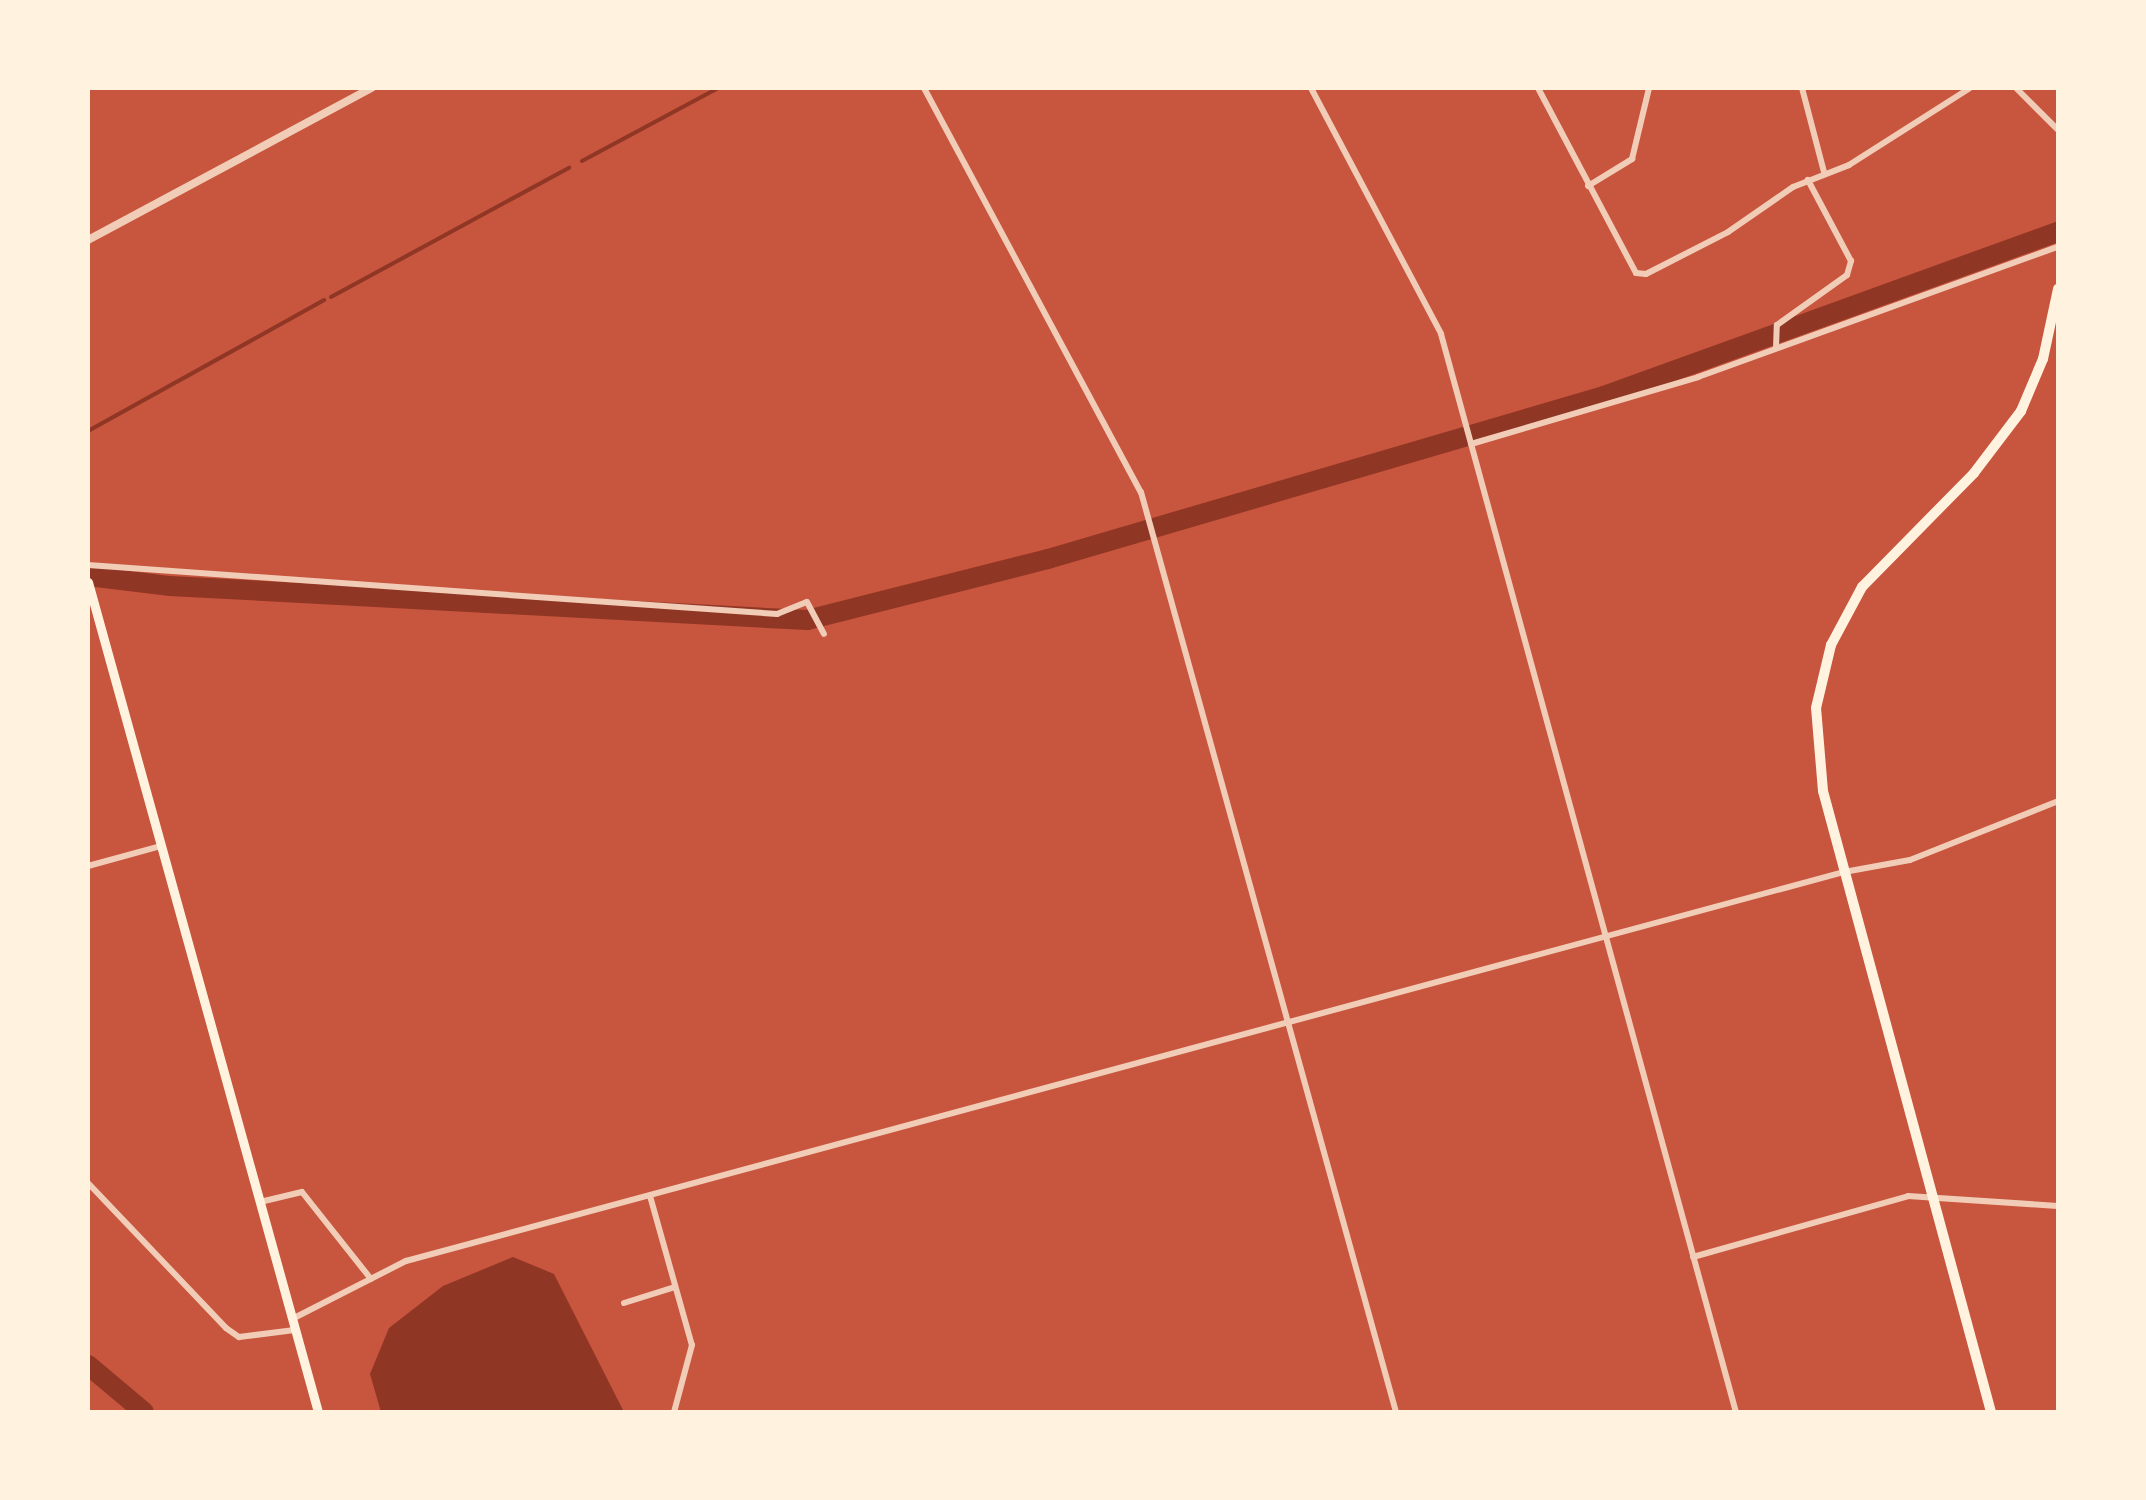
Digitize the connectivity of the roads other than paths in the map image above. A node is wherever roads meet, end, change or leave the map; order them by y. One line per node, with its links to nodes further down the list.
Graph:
1 (372, 88): 13 (street)
2 (924, 88): 26 (street)
3 (1311, 88): 17 (street)
4 (1538, 88): 12 (street)
5 (1650, 88): 12 (street)
6 (1802, 88): 10 (street)
7 (1970, 88): 10 (street)
8 (2016, 88): 9 (street)
9 (2058, 130)
10 (1824, 172): 11 (street)
11 (1808, 180): 12 (street); 16 (street)
12 (1588, 186)
13 (88, 240)
14 (2058, 247): 16 (street)
15 (2058, 289): 24 (main road)
16 (1774, 343): 17 (street)
17 (1471, 444): 25 (street)
18 (88, 564): 20 (street)
19 (89, 586): 22 (main road)
20 (824, 634)
21 (2058, 800): 24 (street)
22 (162, 846): 23 (street); 30 (main road)
23 (88, 866)
24 (1844, 872): 25 (street); 29 (main road)
25 (1604, 937): 26 (street); 32 (street)
26 (1289, 1023): 28 (street); 39 (street)
27 (88, 1183): 36 (street)
28 (650, 1196): 33 (street); 34 (street)
29 (1931, 1197): 31 (street); 32 (street); 41 (main road)
30 (260, 1202): 33 (street); 36 (main road)
31 (2058, 1206)
32 (1693, 1257): 40 (street)
33 (371, 1280): 36 (street)
34 (675, 1286): 35 (street); 38 (street)
35 (624, 1303)
36 (295, 1324): 37 (main road)
37 (318, 1412)
38 (674, 1412)
39 (1396, 1412)
40 (1736, 1412)
41 (1991, 1412)

